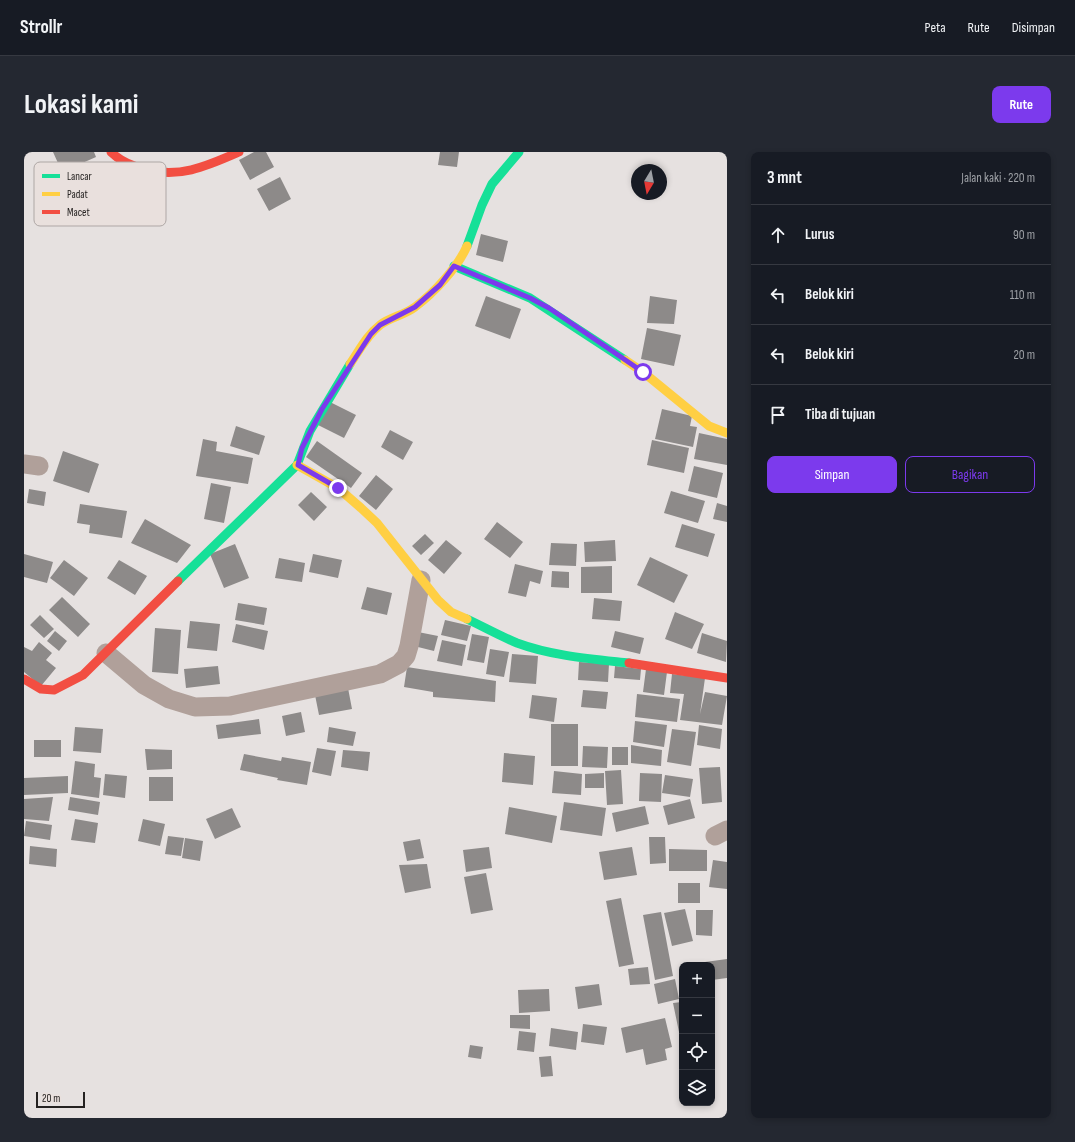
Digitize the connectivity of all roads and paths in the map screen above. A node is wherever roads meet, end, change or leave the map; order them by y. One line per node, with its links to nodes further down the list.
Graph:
1 (111, 152): 4 (street)
2 (239, 152): 5 (street)
3 (520, 152): 6 (street)
4 (124, 162)
5 (166, 174)
6 (454, 266): 7 (street); 8 (street)
7 (727, 433)
8 (298, 465): 9 (street); 10 (street)
9 (421, 580): 10 (street); 11 (street)
10 (106, 653): 12 (street)
11 (727, 678)
12 (24, 679)

